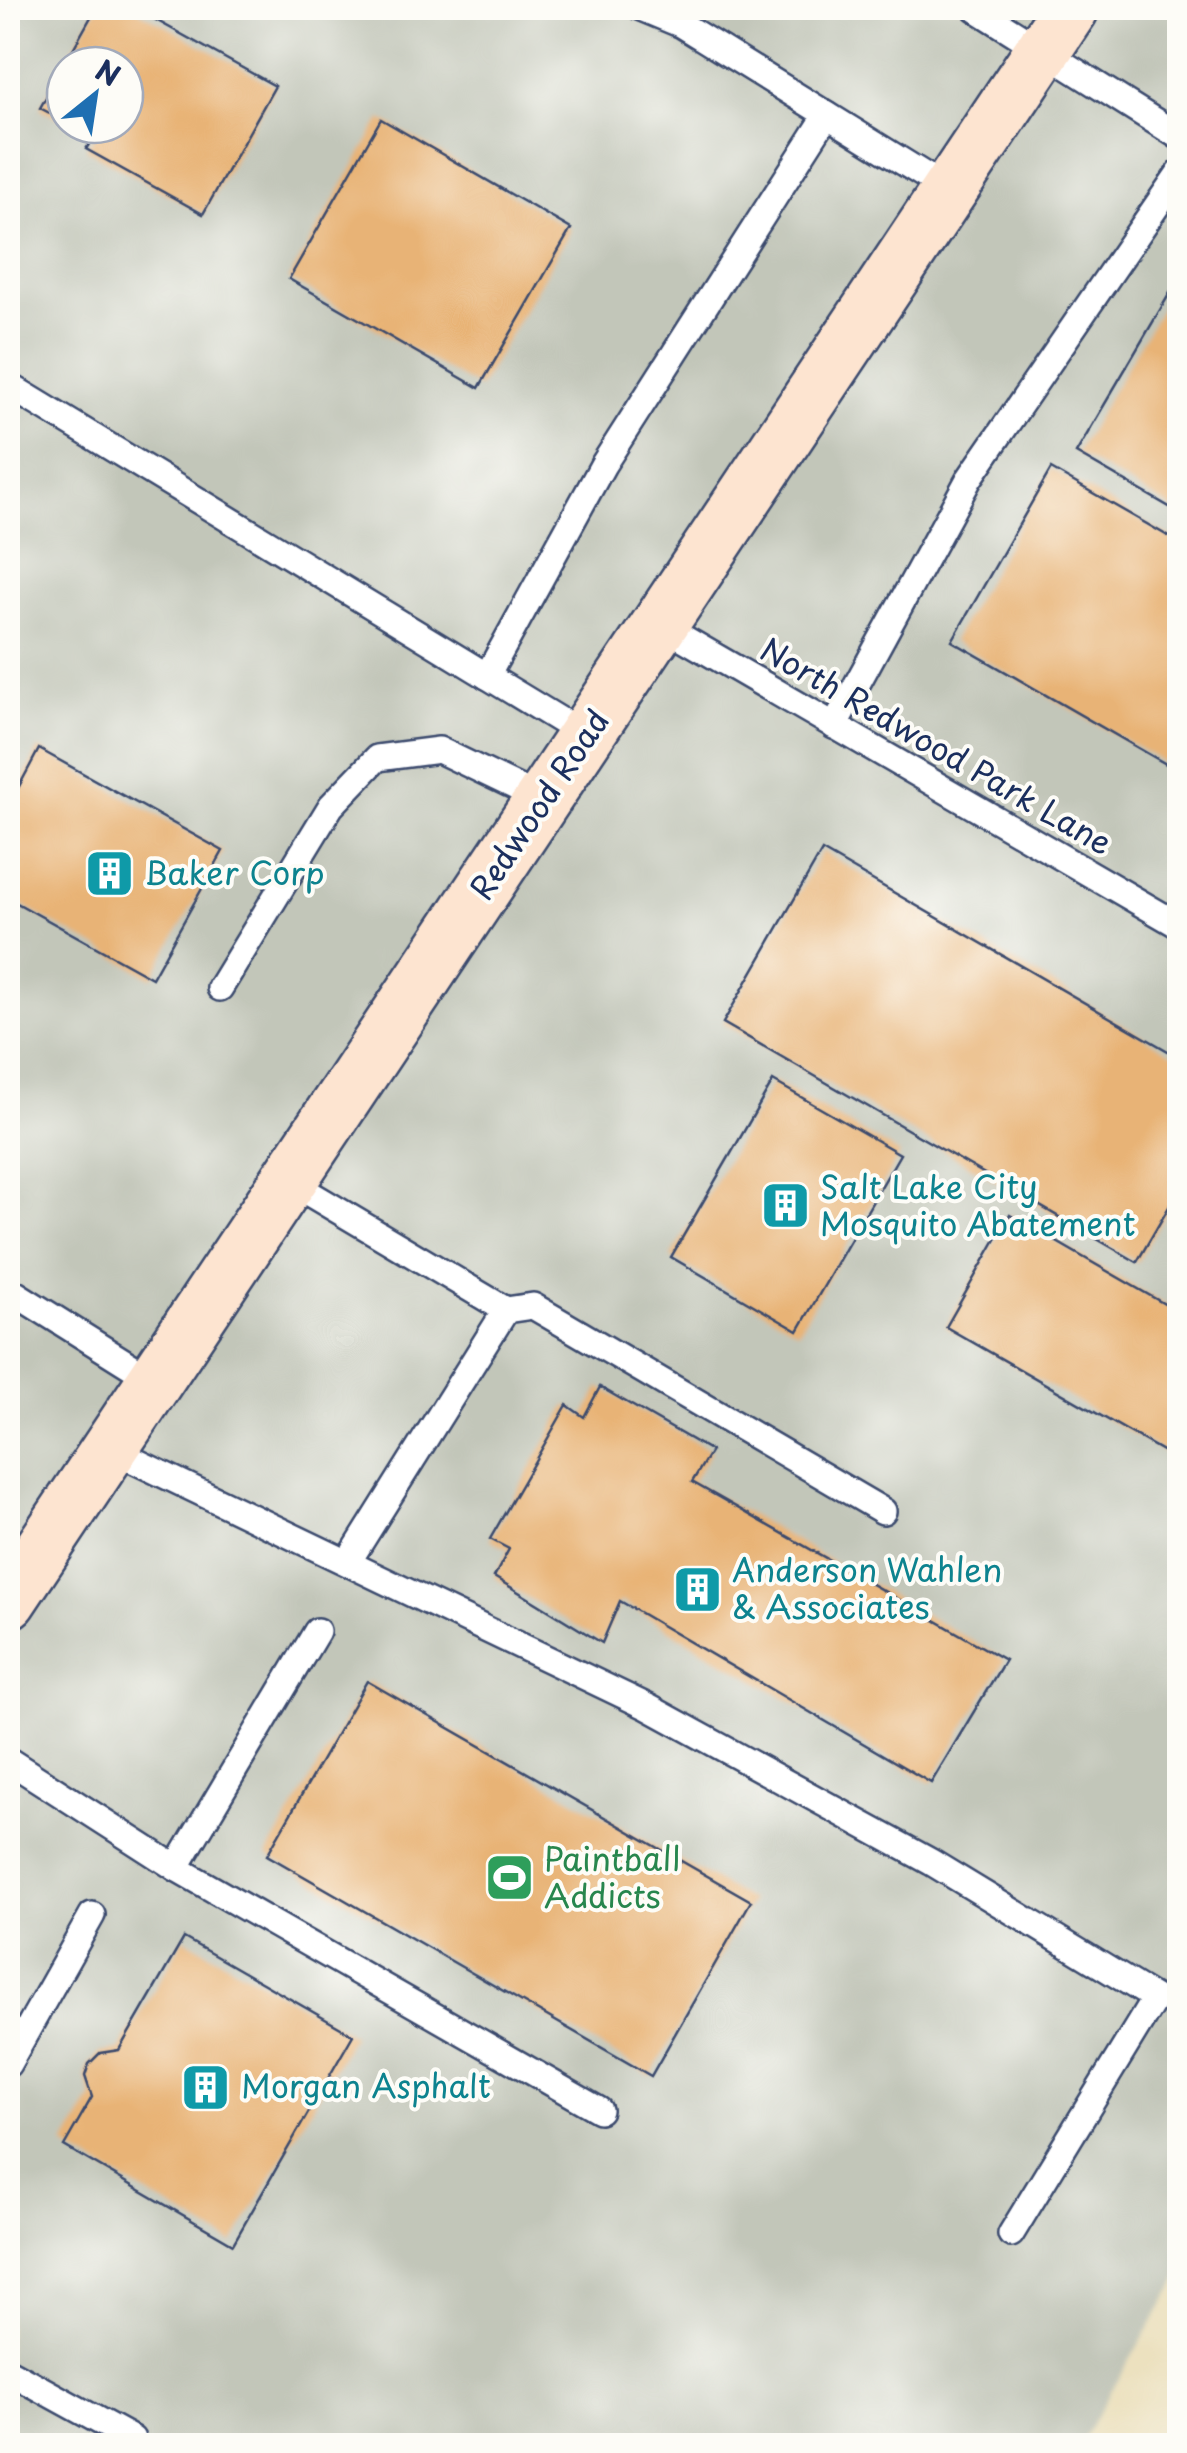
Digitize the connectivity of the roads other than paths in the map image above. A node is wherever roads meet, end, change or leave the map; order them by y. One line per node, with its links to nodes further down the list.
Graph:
1 (641, 8): 4 (lane)
2 (975, 8): 3 (lane)
3 (1057, 28): 5 (lane); 7 (main road, Redwood Road)
4 (827, 116): 7 (lane); 10 (lane)
5 (1180, 137)
6 (1180, 172): 11 (lane)
7 (950, 191): 9 (main road, Redwood Road)
8 (8, 385): 10 (lane)
9 (661, 626): 11 (lane, North Redwood Park Lane); 12 (main road, Redwood Road)
10 (487, 676): 12 (lane)
11 (834, 726): 14 (lane, North Redwood Park Lane)
12 (586, 736): 13 (main road, Redwood Road)
13 (543, 800): 15 (lane); 16 (main road, Redwood Road)
14 (1180, 926)
15 (220, 988)
16 (287, 1180): 18 (lane); 19 (main road, Redwood Road)
17 (8, 1290): 19 (lane)
18 (506, 1310): 21 (lane); 22 (lane)
19 (154, 1380): 20 (main road, Redwood Road)
20 (110, 1448): 22 (lane); 23 (main road, Redwood Road)
21 (883, 1511)
22 (348, 1562): 30 (lane)
23 (8, 1601)
24 (317, 1631): 26 (lane)
25 (8, 1760): 26 (lane)
26 (176, 1868): 29 (lane)
27 (92, 1914): 28 (lane)
28 (8, 2064)
29 (599, 2110)
30 (1011, 2234)
31 (8, 2372): 32 (lane)
32 (128, 2446)

